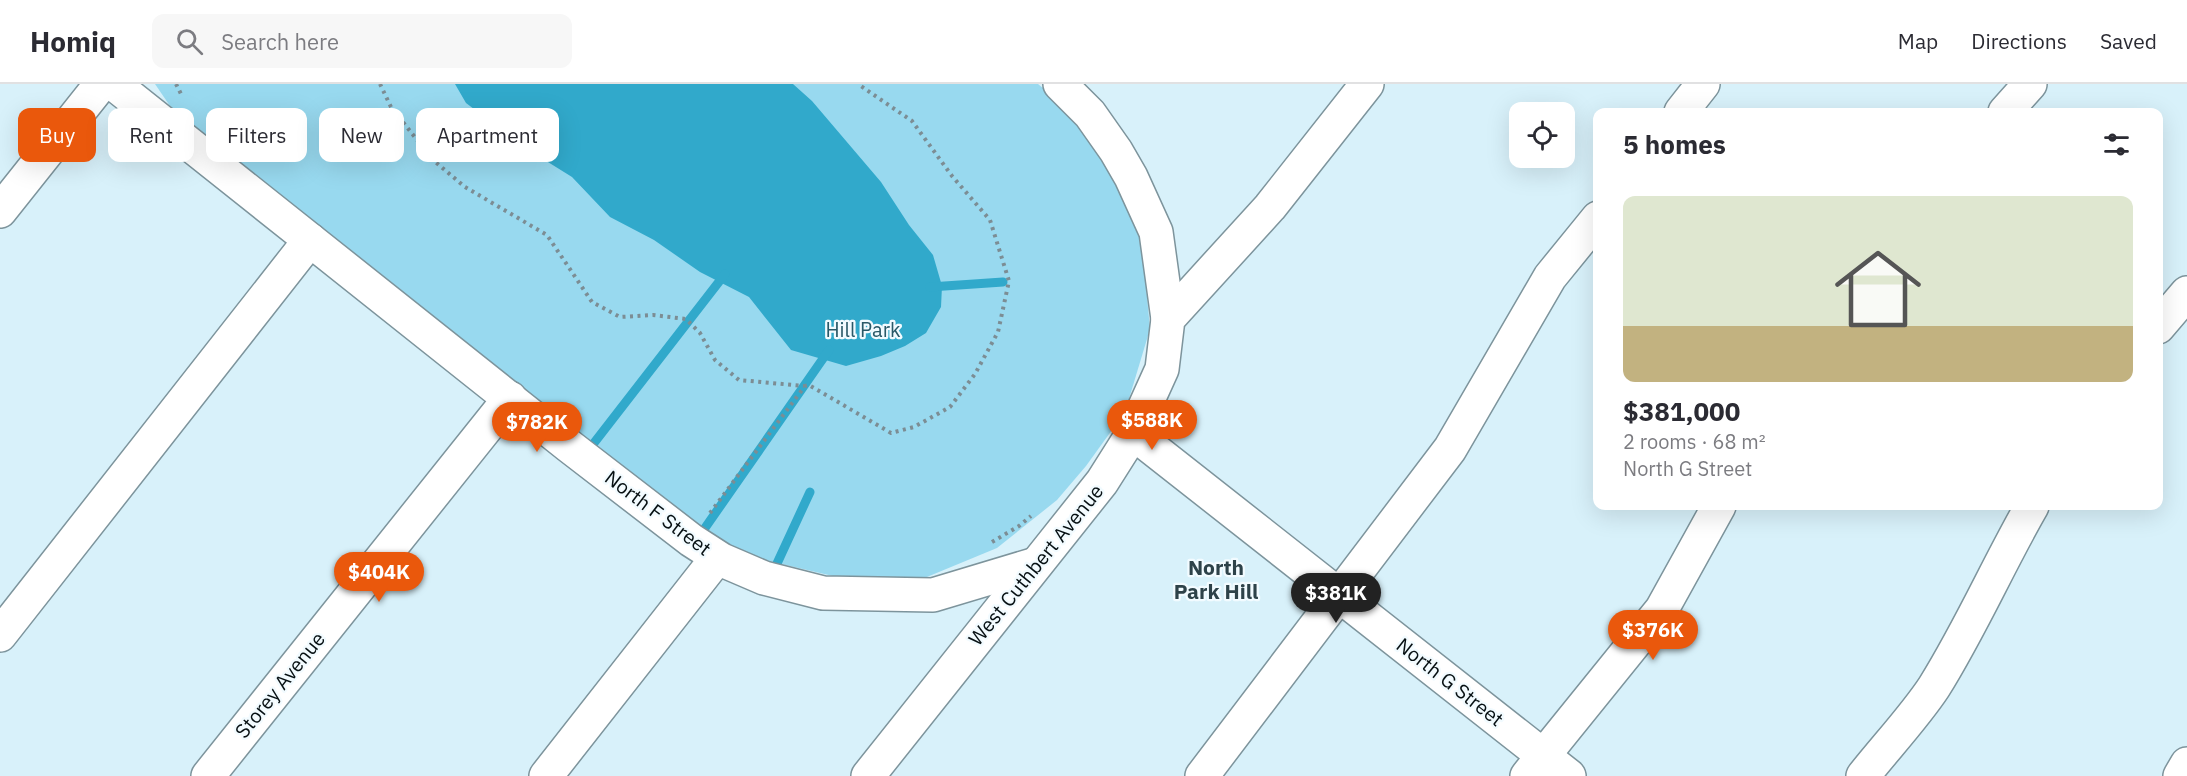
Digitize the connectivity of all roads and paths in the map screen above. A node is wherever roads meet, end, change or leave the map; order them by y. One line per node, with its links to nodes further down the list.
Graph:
1 (101, 84): 13 (street)
2 (114, 84): 15 (street, North F Street)
3 (176, 84): 10 (path)
4 (380, 84): 19 (path)
5 (858, 84): 19 (path)
6 (1060, 84): 17 (street)
7 (1367, 84): 17 (street)
8 (1703, 84): 11 (street)
9 (2030, 84): 12 (street)
10 (183, 99)
11 (1684, 108)
12 (2009, 108)
13 (0, 211)
14 (1593, 224): 28 (street)
15 (310, 240): 20 (street, North F Street); 29 (street)
16 (2187, 293): 18 (street)
17 (1168, 319): 21 (street, West Cuthbert Avenue)
18 (2163, 321)
19 (805, 386): 26 (path)
20 (510, 398): 26 (street, North F Street); 32 (street, Storey Avenue)
21 (1133, 433): 27 (street, West Cuthbert Avenue); 28 (street, North G Street)
22 (1039, 510): 25 (path)
23 (1717, 510): 31 (street)
24 (2030, 510): 37 (street)
25 (983, 547)
26 (704, 549): 27 (street, North F Street); 33 (street)
27 (1036, 564): 34 (street, West Cuthbert Avenue)
28 (1341, 596): 31 (street, North G Street); 35 (street)
29 (0, 635)
30 (2187, 764): 38 (street)
31 (1535, 766): 36 (street, North G Street)
32 (207, 776)
33 (546, 776)
34 (868, 776)
35 (1202, 776)
36 (1569, 776)
37 (1863, 776)
38 (2180, 776)

